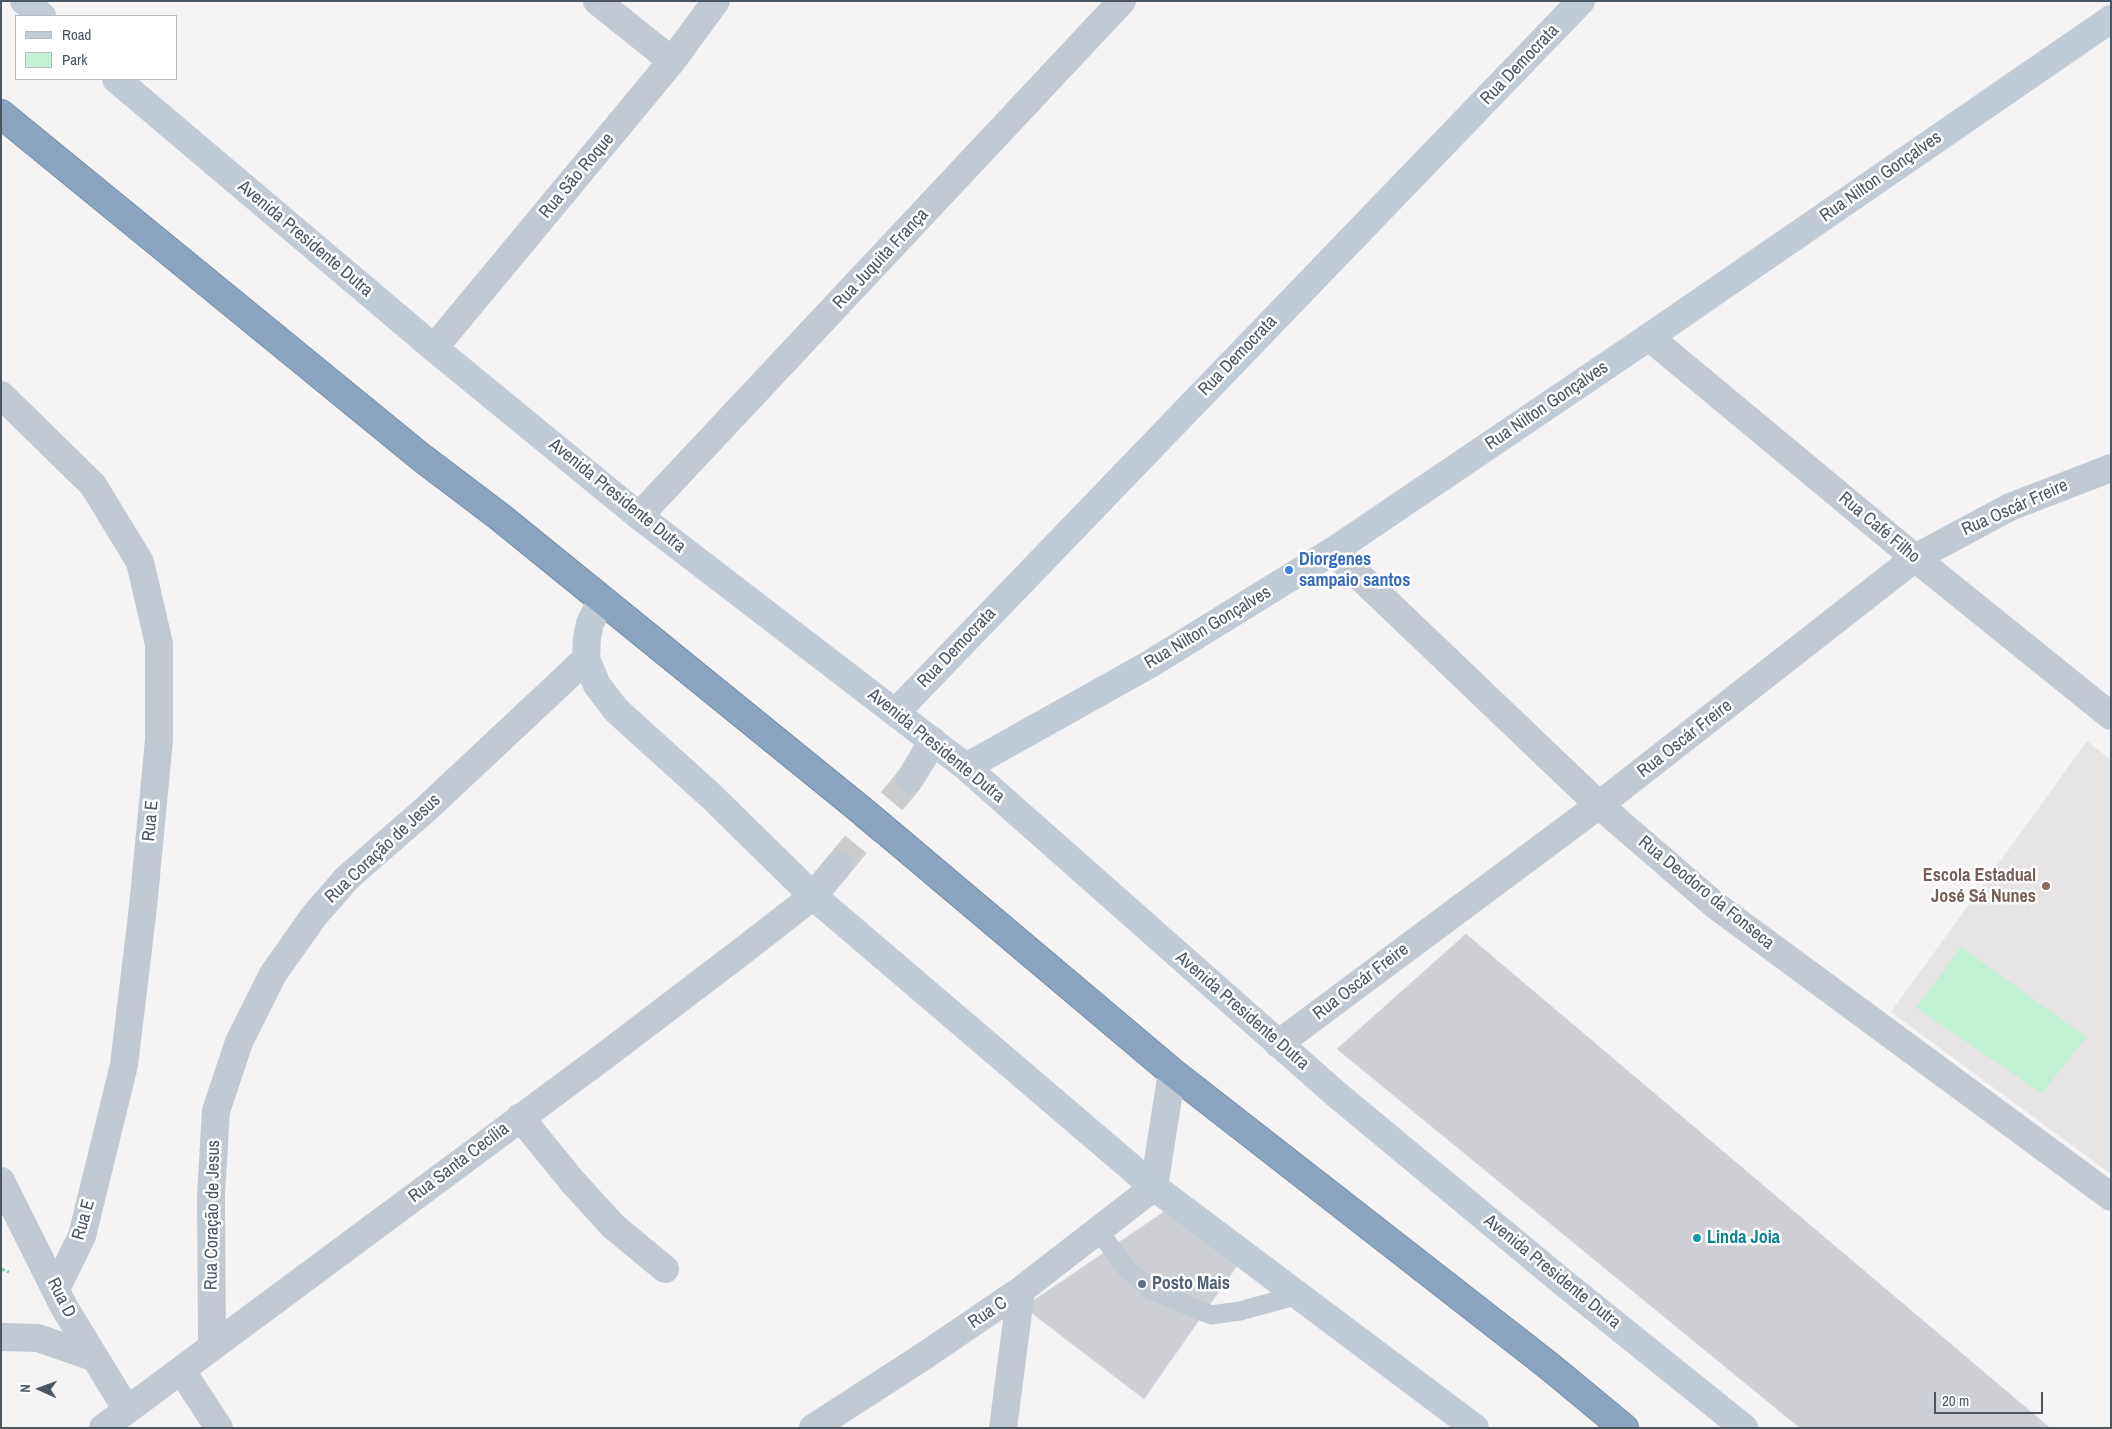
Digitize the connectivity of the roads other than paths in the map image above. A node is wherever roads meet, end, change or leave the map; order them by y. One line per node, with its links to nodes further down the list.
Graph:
1 (24, 1): 6 (street)
2 (597, 1): 8 (street)
3 (716, 1): 8 (street, Rua São Roque)
4 (1122, 1): 15 (street, Rua Juquita França)
5 (1581, 1): 20 (street, Rua Democrata)
6 (41, 15)
7 (2111, 19): 11 (street, Rua Nilton Gonçalves)
8 (672, 61): 12 (street, Rua São Roque)
9 (117, 80): 12 (street, Avenida Presidente Dutra)
10 (1, 114): 18 (highway)
11 (1650, 337): 16 (street, Rua Nilton Gonçalves); 17 (street, Rua Café Filho)
12 (434, 348): 15 (street, Avenida Presidente Dutra)
13 (1, 395): 36 (street, Rua E)
14 (2111, 468): 17 (street, Rua Oscár Freire)
15 (639, 516): 20 (street, Avenida Presidente Dutra)
16 (1333, 551): 23 (street, Rua Nilton Gonçalves); 25 (street, Rua Deodoro da Fonseca)
17 (1915, 558): 21 (street, Rua Café Filho); 25 (street, Rua Oscár Freire)
18 (602, 600): 19 (street); 29 (highway)
19 (586, 659): 27 (street); 40 (street, Rua Coração de Jesus)
20 (896, 712): 22 (street, Avenida Presidente Dutra)
21 (2111, 716)
22 (933, 740): 23 (street, Avenida Presidente Dutra); 24 (street)
23 (966, 767): 28 (street, Avenida Presidente Dutra)
24 (910, 779)
25 (1600, 805): 28 (street, Rua Oscár Freire); 33 (street, Rua Deodoro da Fonseca)
26 (838, 866): 27 (street, Rua Santa Cecília)
27 (813, 896): 30 (street, Rua Santa Cecília); 32 (street)
28 (1278, 1044): 50 (street, Avenida Presidente Dutra)
29 (1172, 1072): 32 (street); 49 (highway)
30 (520, 1117): 35 (street); 40 (street, Rua Santa Cecília)
31 (1, 1181): 36 (street, Rua D)
32 (1154, 1187): 34 (street, Rua C); 38 (street)
33 (2111, 1196)
34 (1098, 1230): 37 (street, Rua C); 38 (lane)
35 (665, 1268)
36 (56, 1289): 41 (street, Rua D)
37 (1020, 1290): 46 (street, Rua C); 47 (street)
38 (1298, 1295): 48 (street)
39 (1, 1337): 41 (street)
40 (212, 1346): 42 (street, Rua Santa Cecília)
41 (94, 1357): 43 (street, Rua D)
42 (181, 1370): 43 (street, Rua Santa Cecília); 45 (street)
43 (127, 1410): 44 (street, Rua Santa Cecília)
44 (103, 1428)
45 (219, 1428)
46 (813, 1428)
47 (1003, 1428)
48 (1475, 1428)
49 (1624, 1428)
50 (1744, 1428)

